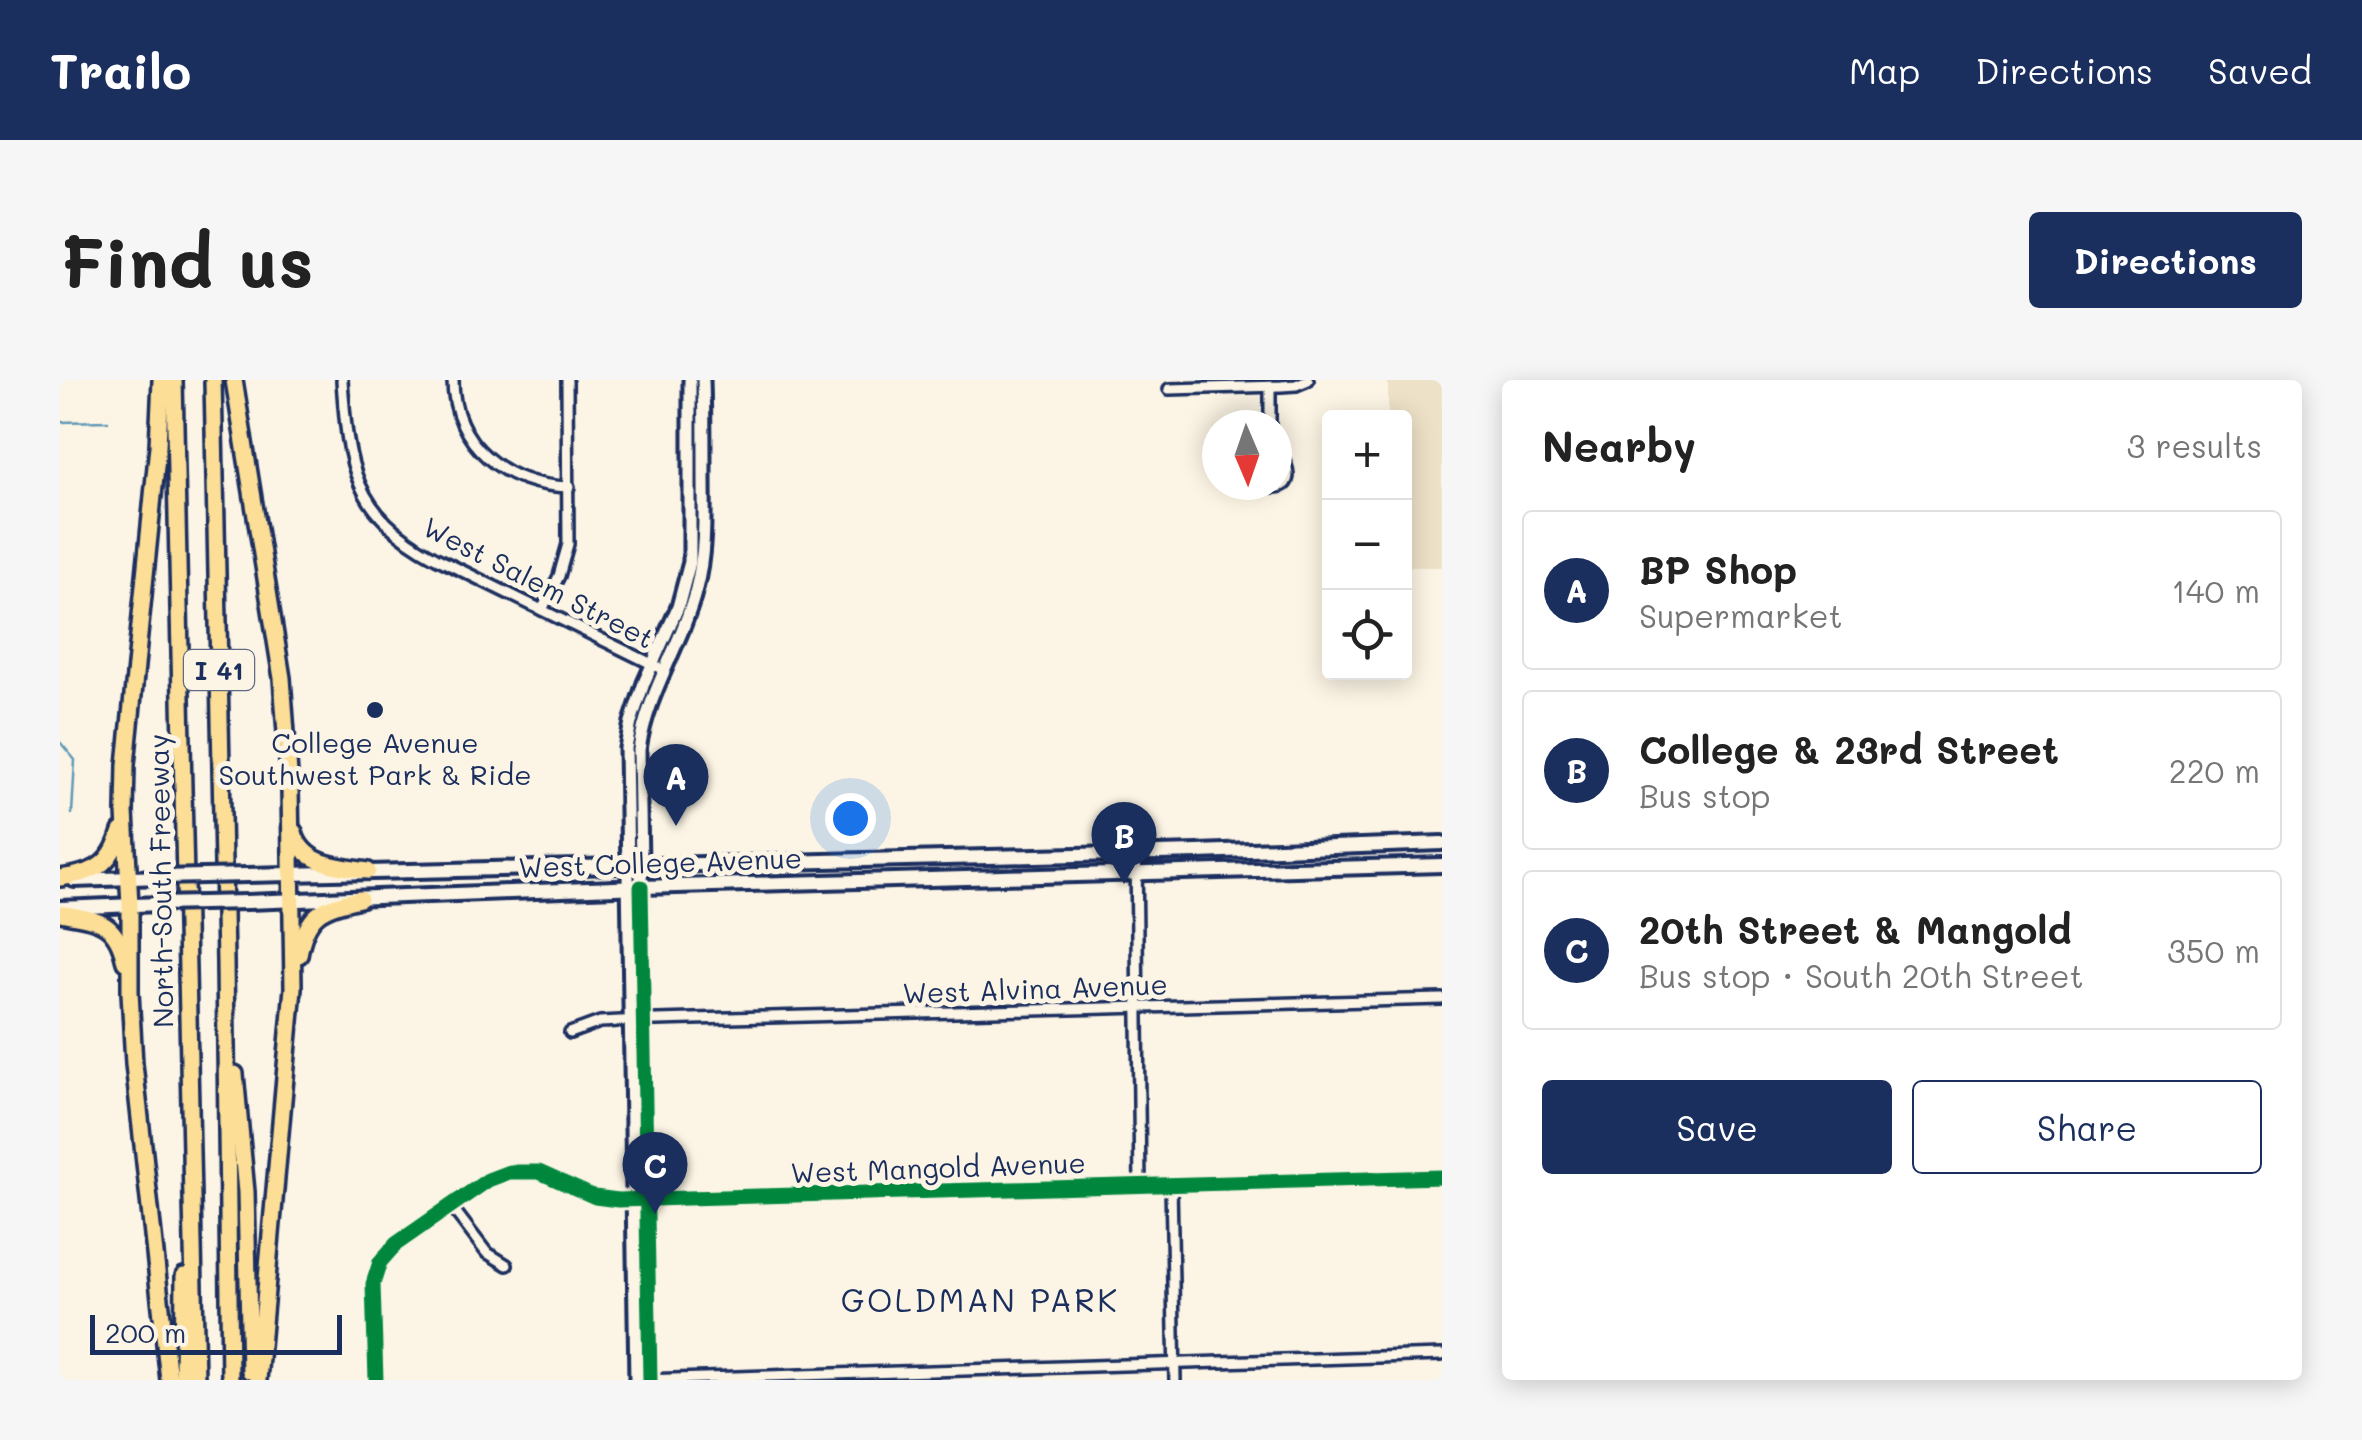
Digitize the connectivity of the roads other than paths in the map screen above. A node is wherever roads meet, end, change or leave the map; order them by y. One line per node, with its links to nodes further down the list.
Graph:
1 (161, 380): 18 (highway)
2 (174, 380): 41 (highway, North-South Freeway / I 41)
3 (213, 380): 33 (highway, I 41)
4 (234, 380): 17 (highway)
5 (342, 380): 15 (street, West Salem Street)
6 (452, 380): 14 (street)
7 (568, 380): 14 (street)
8 (690, 380): 16 (street)
9 (704, 380): 16 (street)
10 (1308, 380): 11 (street)
11 (1270, 387): 12 (street); 13 (street)
12 (1169, 389)
13 (1270, 410)
14 (569, 487): 15 (street)
15 (542, 610): 16 (street, West Salem Street)
16 (658, 667): 22 (street)
17 (290, 801): 23 (highway); 24 (highway)
18 (125, 812): 26 (highway); 27 (highway)
19 (1442, 843): 20 (main road, West College Avenue)
20 (1136, 854): 22 (main road, West College Avenue); 25 (street)
21 (1442, 865): 25 (main road, West College Avenue)
22 (634, 867): 23 (main road, West College Avenue); 28 (street)
23 (368, 871): 24 (main road, West College Avenue)
24 (291, 873): 26 (main road, West College Avenue, bridge); 30 (highway)
25 (1136, 873): 28 (main road, West College Avenue); 37 (street)
26 (128, 878): 27 (main road, West College Avenue); 31 (highway)
27 (60, 879)
28 (634, 887): 29 (main road, West College Avenue); 38 (street); 39 (street)
29 (360, 899): 30 (main road, West College Avenue); 34 (highway)
30 (292, 900): 31 (main road, West College Avenue, bridge); 34 (highway)
31 (130, 906): 32 (main road, West College Avenue); 35 (highway)
32 (60, 910): 35 (highway)
33 (225, 961): 54 (highway, I 41); 55 (highway)
34 (293, 988): 56 (highway)
35 (130, 992): 51 (highway)
36 (1442, 1000): 37 (street, West Alvina Avenue)
37 (1137, 1007): 38 (street, West Alvina Avenue); 43 (street)
38 (644, 1020): 39 (street, West Alvina Avenue); 45 (street)
39 (629, 1021): 40 (street, West Alvina Avenue); 45 (street)
40 (570, 1033)
41 (188, 1037): 52 (highway); 53 (highway, North-South Freeway / I 41)
42 (1442, 1177): 44 (street, West Mangold Avenue)
43 (1140, 1186): 44 (street, West Mangold Avenue); 45 (street, West Mangold Avenue)
44 (1171, 1186): 49 (street)
45 (640, 1200): 46 (street, West Mangold Avenue); 50 (street); 58 (street)
46 (451, 1206): 47 (street); 57 (street, West Mangold Avenue)
47 (506, 1265)
48 (1442, 1355): 49 (street)
49 (1175, 1364): 50 (street); 59 (street)
50 (650, 1379): 58 (street)
51 (168, 1380)
52 (183, 1380)
53 (196, 1380)
54 (230, 1380)
55 (251, 1380)
56 (258, 1380)
57 (376, 1380)
58 (639, 1380)
59 (1175, 1380)

